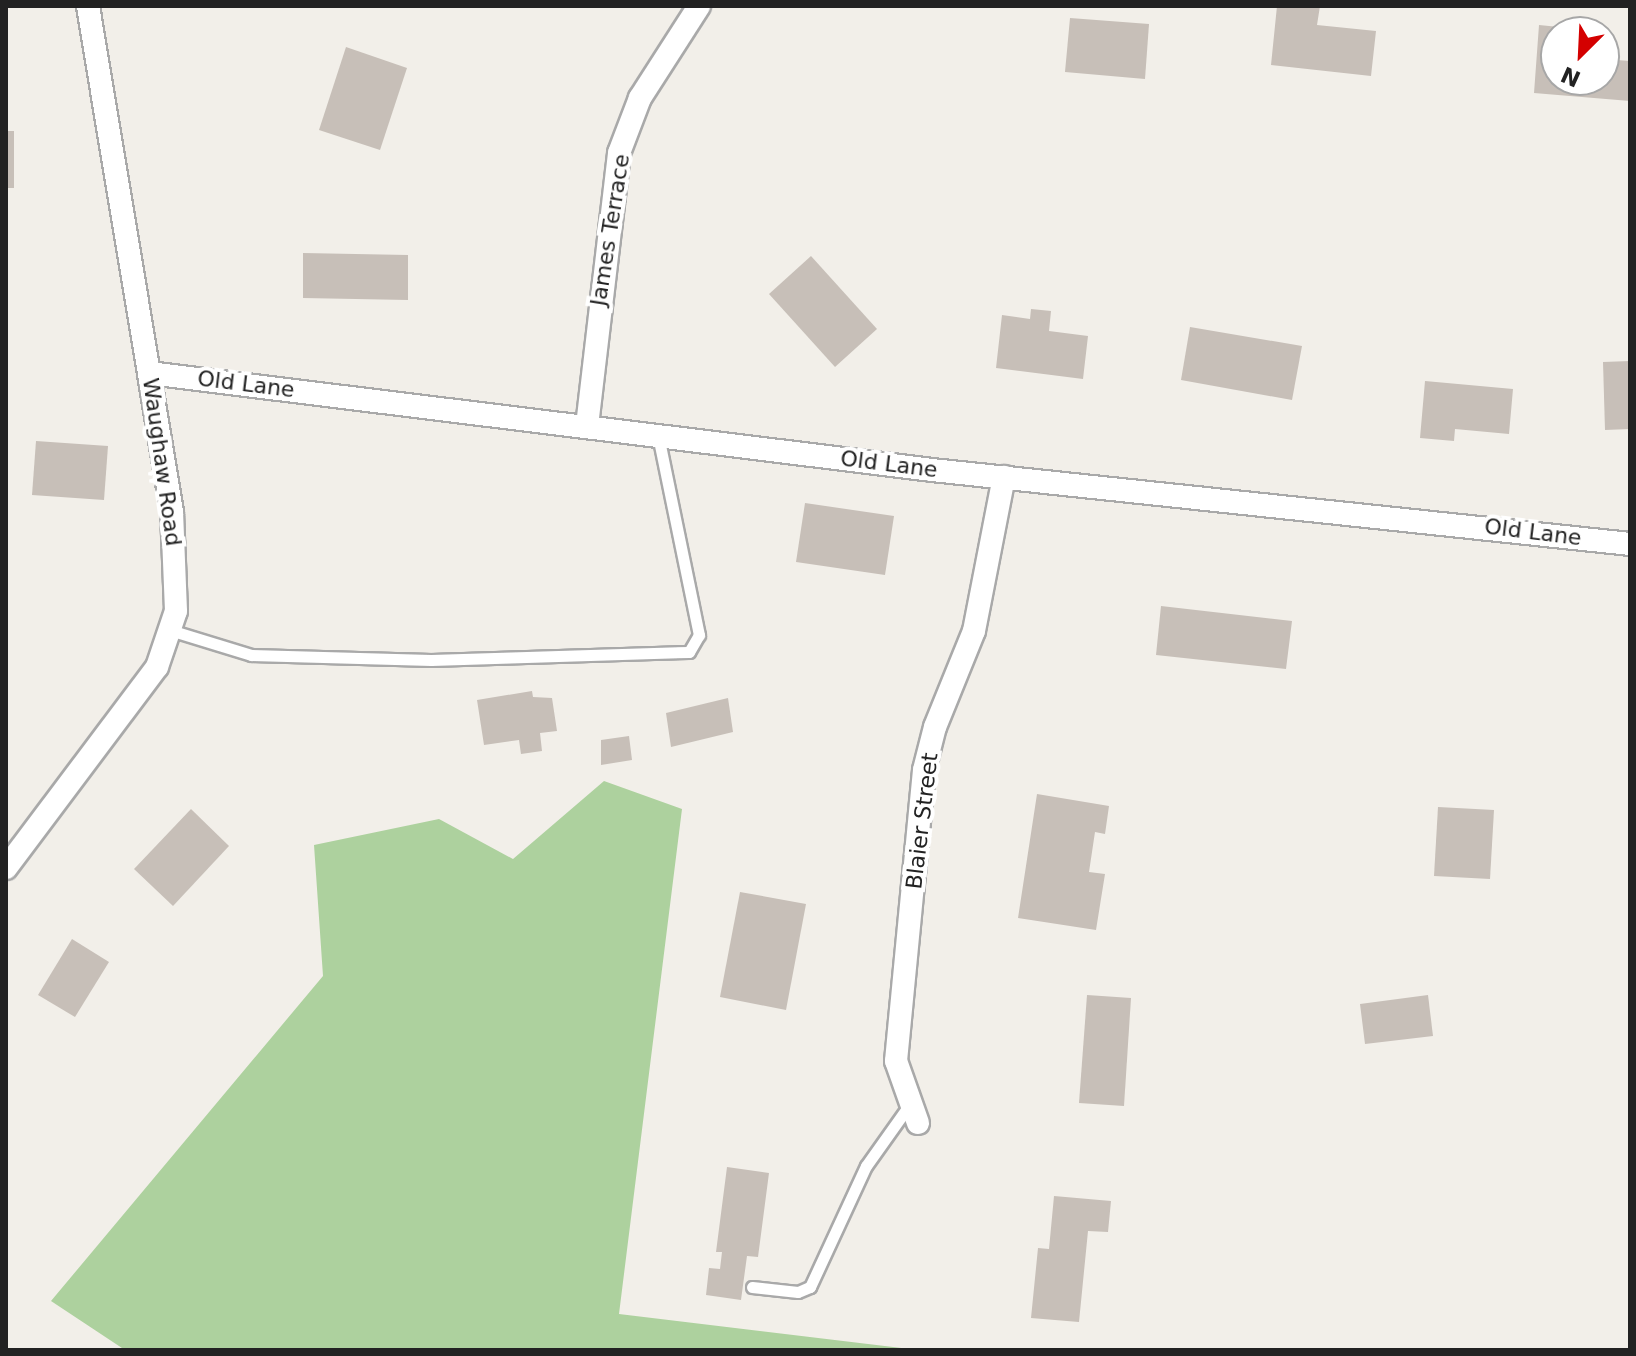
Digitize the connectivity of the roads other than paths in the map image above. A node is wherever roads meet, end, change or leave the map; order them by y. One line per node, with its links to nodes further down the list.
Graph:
1 (88, 6): 3 (street, Waughaw Road)
2 (699, 6): 4 (street, James Terrace)
3 (149, 373): 4 (street, Old Lane); 8 (street, Waughaw Road)
4 (587, 426): 5 (street, Old Lane)
5 (658, 434): 6 (street, Old Lane); 8 (lane)
6 (1004, 477): 7 (street, Old Lane); 10 (street, Blaier Street)
7 (1630, 544)
8 (173, 631): 9 (street, Waughaw Road)
9 (6, 868)
10 (914, 1113): 11 (lane)
11 (752, 1287)

